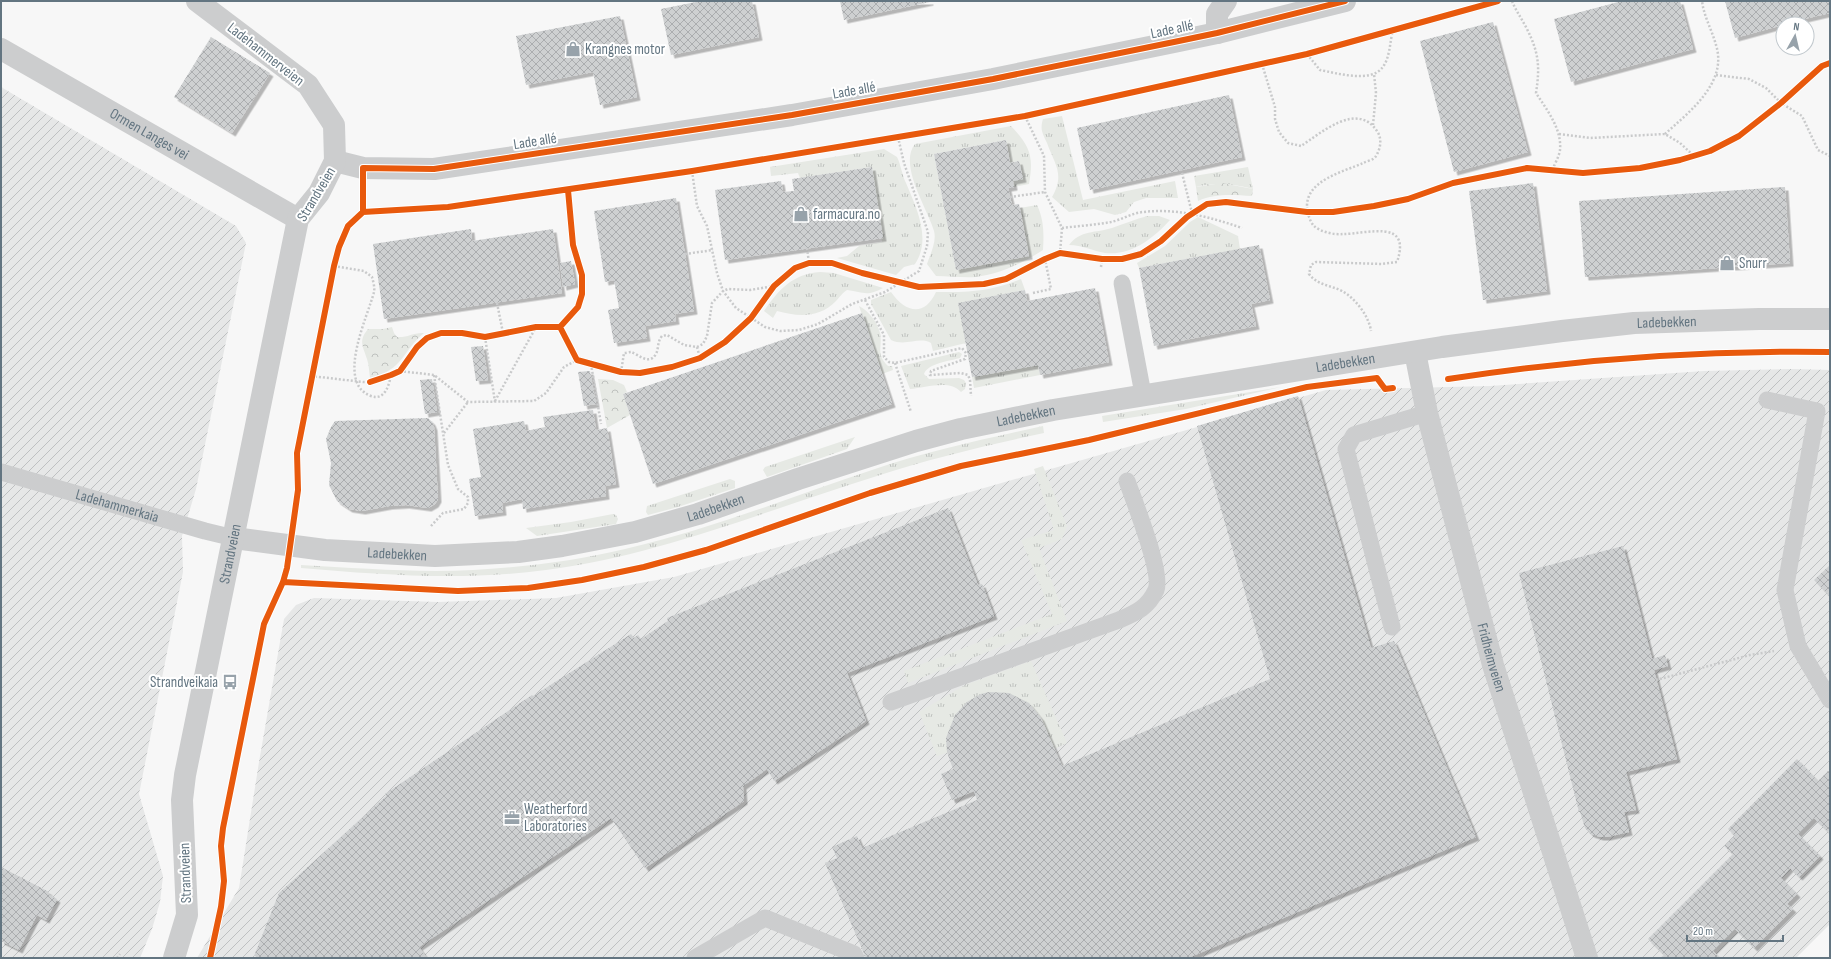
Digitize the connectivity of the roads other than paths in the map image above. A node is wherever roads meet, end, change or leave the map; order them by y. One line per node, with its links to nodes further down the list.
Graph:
1 (197, 1): 6 (street, Ladehammerveien)
2 (1226, 1): 4 (street)
3 (1345, 1): 4 (street, Lade allé)
4 (1217, 33): 6 (street, Lade allé)
5 (1, 49): 7 (street, Ormen Langes vei)
6 (335, 161): 7 (street, Strandveien)
7 (298, 220): 17 (street, Strandveien)
8 (1122, 283): 11 (lane)
9 (1830, 319): 10 (street, Ladebekken)
10 (1415, 352): 11 (street, Ladebekken); 14 (street, Fridheimveien)
11 (1143, 394): 17 (street, Ladebekken)
12 (1767, 400): 13 (lane)
13 (1823, 410): 19 (lane)
14 (1427, 413): 18 (lane); 24 (street, Fridheimveien)
15 (1, 472): 17 (lane, Ladehammerkaia)
16 (1127, 481): 20 (lane)
17 (234, 538): 21 (street, Strandveien)
18 (1392, 627)
19 (1830, 700)
20 (891, 702)
21 (174, 958)
22 (695, 958): 23 (lane)
23 (856, 958)
24 (1587, 958)

